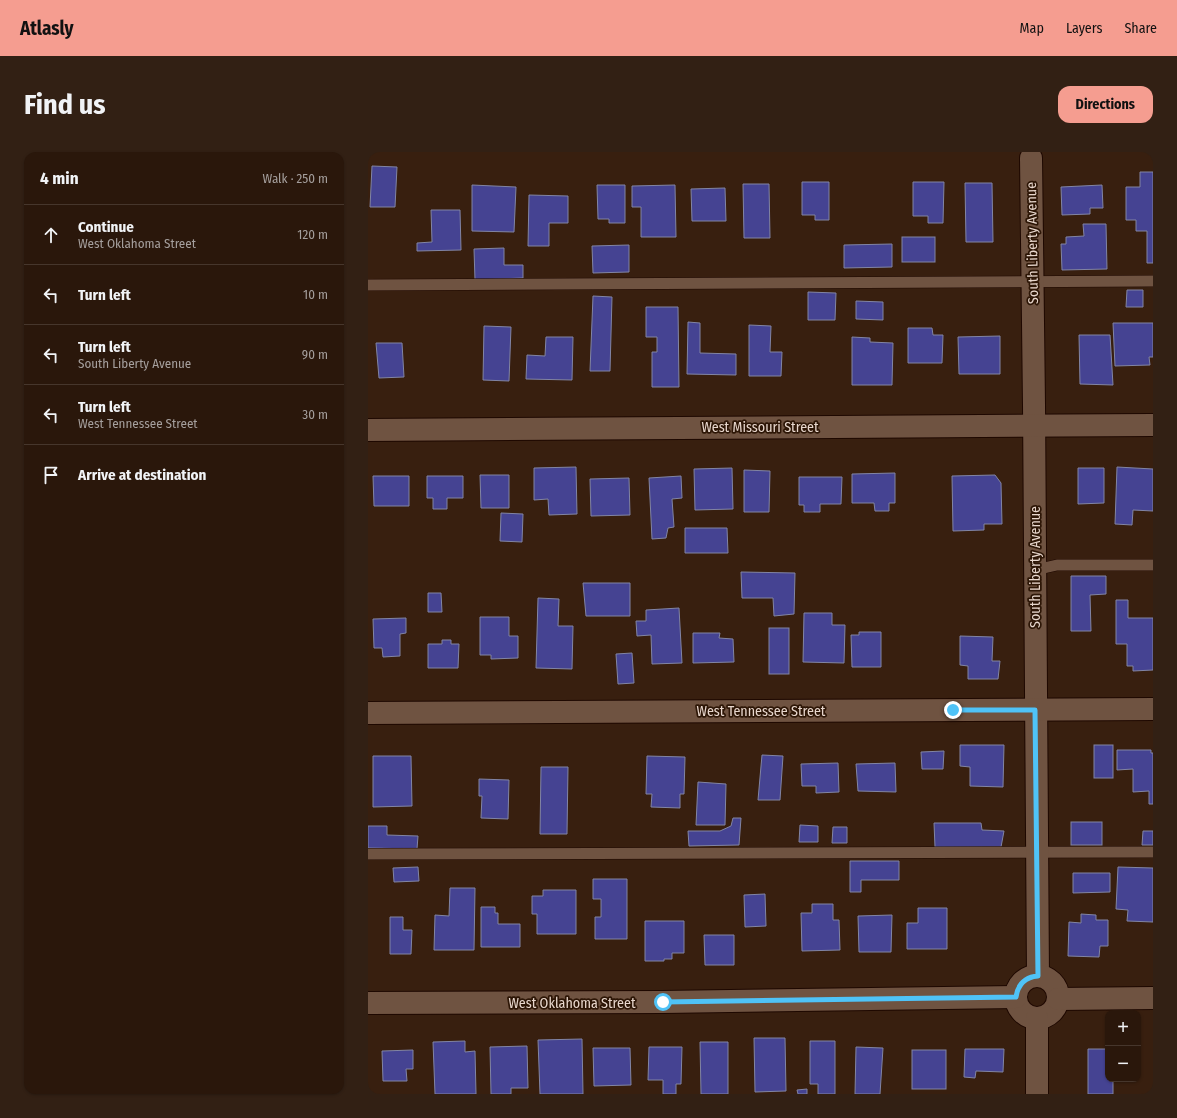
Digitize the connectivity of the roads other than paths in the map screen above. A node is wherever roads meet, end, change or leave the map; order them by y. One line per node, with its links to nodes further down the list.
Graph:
1 (1031, 154): 2 (street, South Liberty Avenue)
2 (1032, 282): 3 (lane); 4 (lane); 6 (street, South Liberty Avenue)
3 (1153, 282)
4 (368, 286)
5 (1153, 425): 6 (street, West Missouri Street)
6 (1034, 426): 7 (street, West Missouri Street); 9 (street, South Liberty Avenue)
7 (368, 430)
8 (1153, 565): 9 (lane)
9 (1035, 570): 11 (street, South Liberty Avenue)
10 (1153, 709): 11 (street, West Tennessee Street)
11 (1035, 710): 12 (street, West Tennessee Street); 13 (street, South Liberty Avenue)
12 (368, 712)
13 (1037, 852): 14 (lane); 15 (lane); 16 (street, South Liberty Avenue)
14 (1153, 852)
15 (368, 854)
16 (1038, 976): 17 (street); 19 (street)
17 (1016, 997): 20 (street, West Oklahoma Street); 21 (street)
18 (1153, 998): 19 (street)
19 (1058, 999): 21 (street)
20 (368, 1003)
21 (1037, 1018): 22 (street)
22 (1037, 1094)

